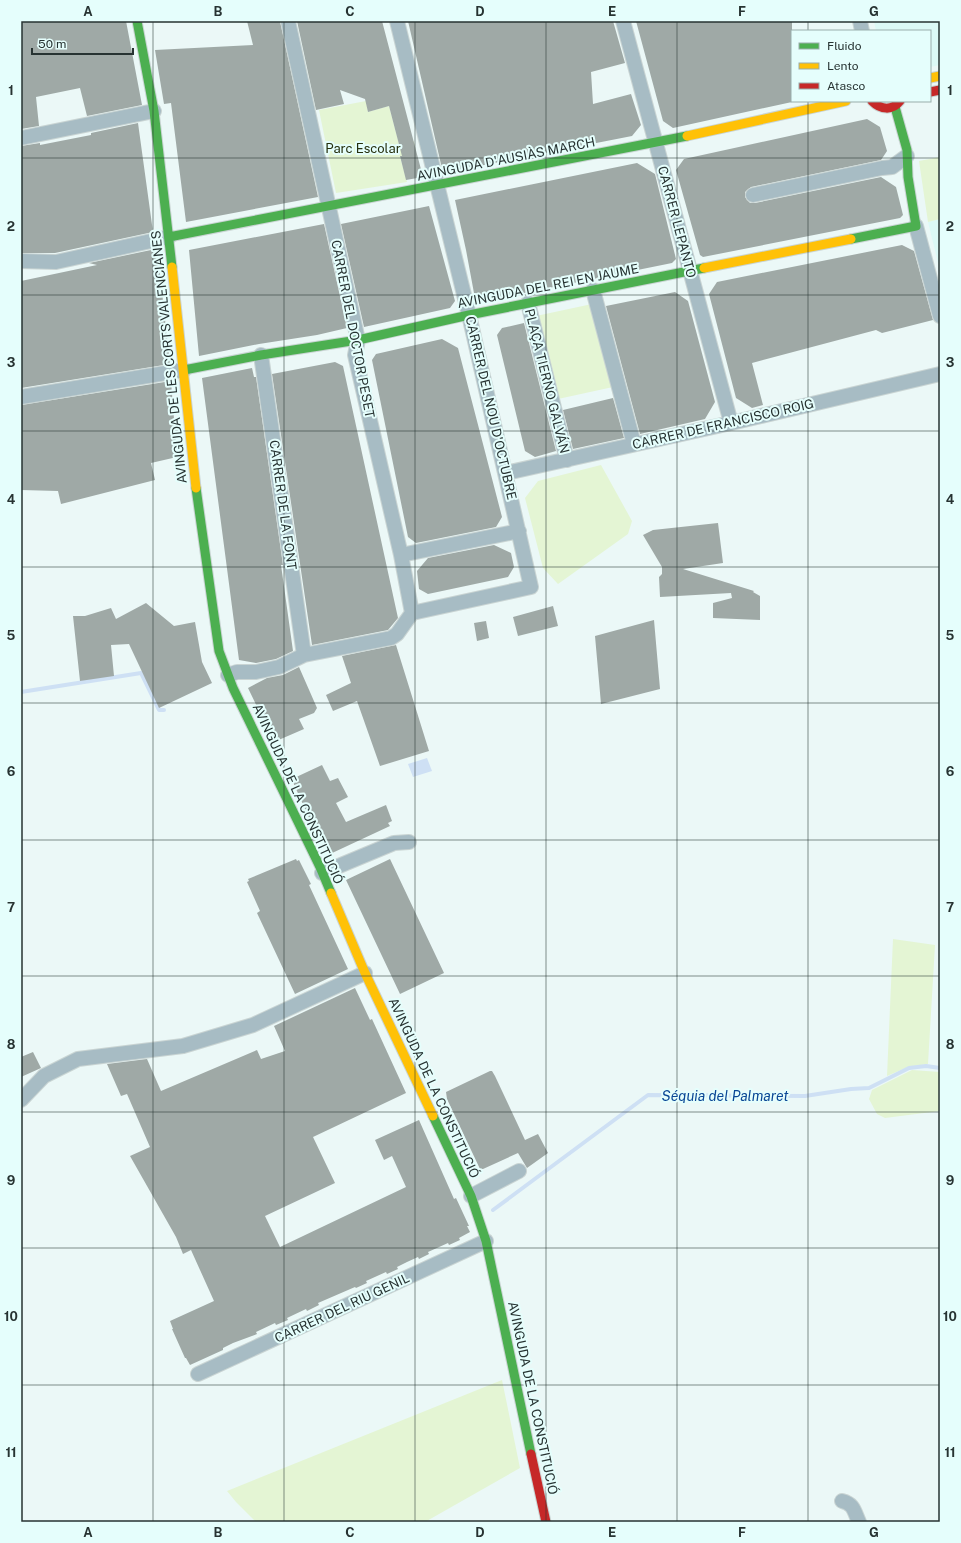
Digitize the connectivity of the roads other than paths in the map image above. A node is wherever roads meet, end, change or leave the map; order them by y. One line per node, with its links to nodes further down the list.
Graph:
1 (137, 21): 8 (street, AVINGUDA DE LES CORTS VALENCIANES)
2 (288, 21): 16 (street, CARRER DEL DOCTOR PESET)
3 (397, 21): 14 (street, CARRER DEL NOU D'OCTUBRE)
4 (623, 21): 10 (street, CARRER LEPANTO)
5 (841, 102): 10 (street, AVINGUDA D'AUSIÀS MARCH)
6 (873, 102): 7 (street)
7 (900, 103): 11 (street)
8 (154, 111): 9 (street); 18 (street, AVINGUDA DE LES CORTS VALENCIANES)
9 (21, 138)
10 (656, 143): 14 (street, AVINGUDA D'AUSIÀS MARCH); 20 (street, CARRER LEPANTO)
11 (907, 156): 12 (street); 13 (street)
12 (892, 168): 13 (street); 15 (street)
13 (908, 177): 17 (street)
14 (436, 186): 16 (street, AVINGUDA D'AUSIÀS MARCH); 23 (street, CARRER DEL NOU D'OCTUBRE)
15 (753, 195)
16 (330, 207): 18 (street, AVINGUDA D'AUSIÀS MARCH); 25 (street, CARRER DEL DOCTOR PESET)
17 (916, 226): 20 (street, AVINGUDA DEL REI EN JAUME); 24 (street)
18 (169, 237): 19 (street); 27 (street, AVINGUDA DE LES CORTS VALENCIANES)
19 (21, 261)
20 (690, 271): 21 (street, AVINGUDA DEL REI EN JAUME); 30 (street, CARRER LEPANTO)
21 (593, 290): 22 (street, AVINGUDA DEL REI EN JAUME); 31 (street)
22 (528, 303): 23 (street, AVINGUDA DEL REI EN JAUME); 32 (street, PLAÇA TIERNO GALVÁN)
23 (469, 314): 25 (street, AVINGUDA DEL REI EN JAUME); 33 (street, CARRER DEL NOU D'OCTUBRE)
24 (940, 316)
25 (358, 340): 26 (street, AVINGUDA DEL REI EN JAUME); 35 (street, CARRER DEL DOCTOR PESET)
26 (261, 355): 27 (street, AVINGUDA DEL REI EN JAUME); 37 (street, CARRER DE LA FONT)
27 (184, 370): 29 (street); 38 (street, AVINGUDA DE LES CORTS VALENCIANES)
28 (940, 374): 30 (street, CARRER DE FRANCISCO ROIG)
29 (21, 397)
30 (731, 423): 31 (street, CARRER DE FRANCISCO ROIG)
31 (634, 444): 32 (street, CARRER DE FRANCISCO ROIG)
32 (567, 460): 33 (street, CARRER DE FRANCISCO ROIG)
33 (506, 474): 34 (street, CARRER DEL NOU D'OCTUBRE)
34 (519, 531): 35 (street); 36 (street, CARRER DEL NOU D'OCTUBRE)
35 (401, 555): 36 (street, CARRER DEL DOCTOR PESET)
36 (412, 613): 37 (street)
37 (304, 655): 38 (street)
38 (231, 682): 40 (street, AVINGUDA DE LA CONSTITUCIÓ)
39 (409, 842): 40 (street)
40 (322, 873): 41 (street, AVINGUDA DE LA CONSTITUCIÓ)
41 (365, 973): 42 (street); 44 (street, AVINGUDA DE LA CONSTITUCIÓ)
42 (21, 1100)
43 (519, 1171): 44 (street)
44 (471, 1196): 45 (street, AVINGUDA DE LA CONSTITUCIÓ)
45 (486, 1241): 46 (street, CARRER DEL RIU GENIL); 48 (street, AVINGUDA DE LA CONSTITUCIÓ)
46 (198, 1374)
47 (842, 1502): 49 (street)
48 (546, 1522)
49 (859, 1522)

